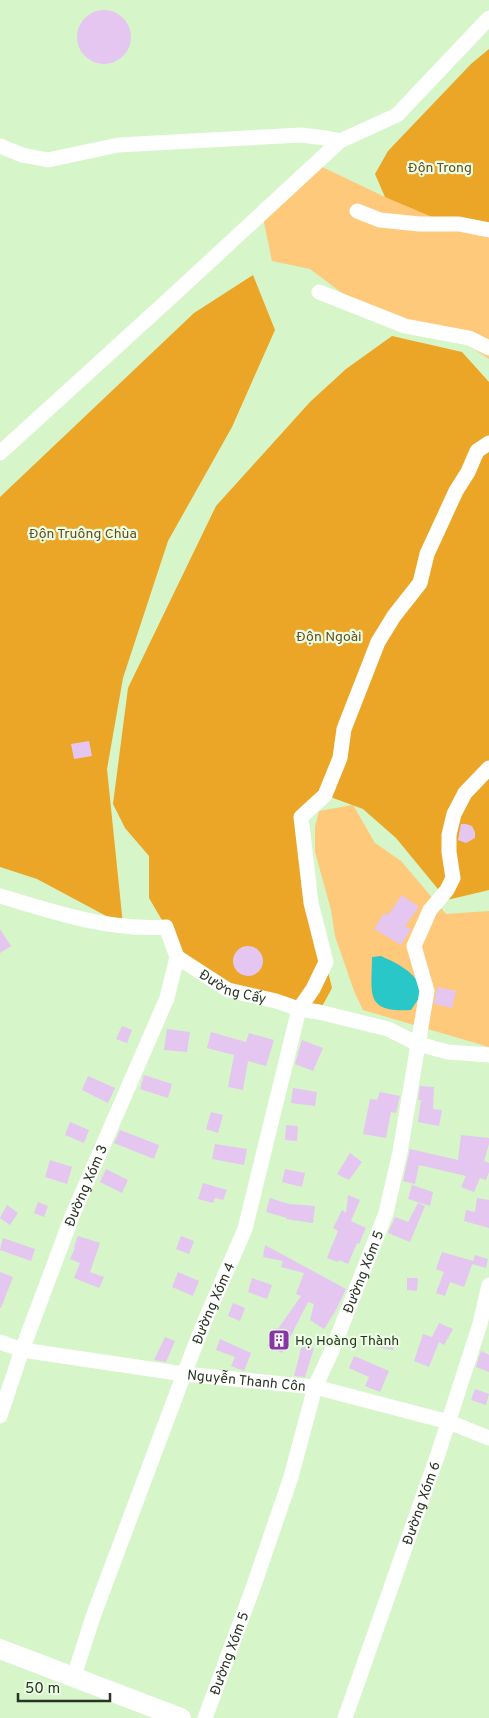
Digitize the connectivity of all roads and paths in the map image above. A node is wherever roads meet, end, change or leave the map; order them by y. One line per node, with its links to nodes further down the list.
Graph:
1 (489, 18): 2 (street)
2 (340, 141): 3 (street); 9 (street)
3 (0, 146)
4 (358, 211): 5 (street)
5 (489, 230)
6 (319, 292): 7 (street)
7 (489, 348)
8 (489, 443): 13 (street)
9 (0, 453)
10 (489, 768): 14 (street, Đường Xóm 5)
11 (0, 896): 12 (street)
12 (177, 957): 13 (street, Đường Cấy); 18 (street, Đường Xóm 3)
13 (299, 1009): 14 (street, Đường Cấy); 19 (street, Đường Xóm 4)
14 (418, 1044): 15 (street, Đường Cấy); 20 (street, Đường Xóm 5)
15 (489, 1055)
16 (489, 1285): 22 (street, Đường Xóm 6)
17 (0, 1342): 18 (street, Nguyễn Thanh Côn)
18 (22, 1350): 19 (street, Nguyễn Thanh Côn); 21 (street, Đường Xóm 3)
19 (184, 1374): 20 (street, Nguyễn Thanh Côn); 25 (street, Đường Xóm 4)
20 (316, 1387): 22 (street, Nguyễn Thanh Côn); 27 (street, Đường Xóm 5)
21 (0, 1416)
22 (449, 1422): 23 (street, Nguyễn Thanh Côn); 28 (street, Đường Xóm 6)
23 (489, 1438)
24 (0, 1649): 25 (main road)
25 (74, 1676): 26 (main road)
26 (180, 1718)
27 (205, 1718)
28 (345, 1718)

